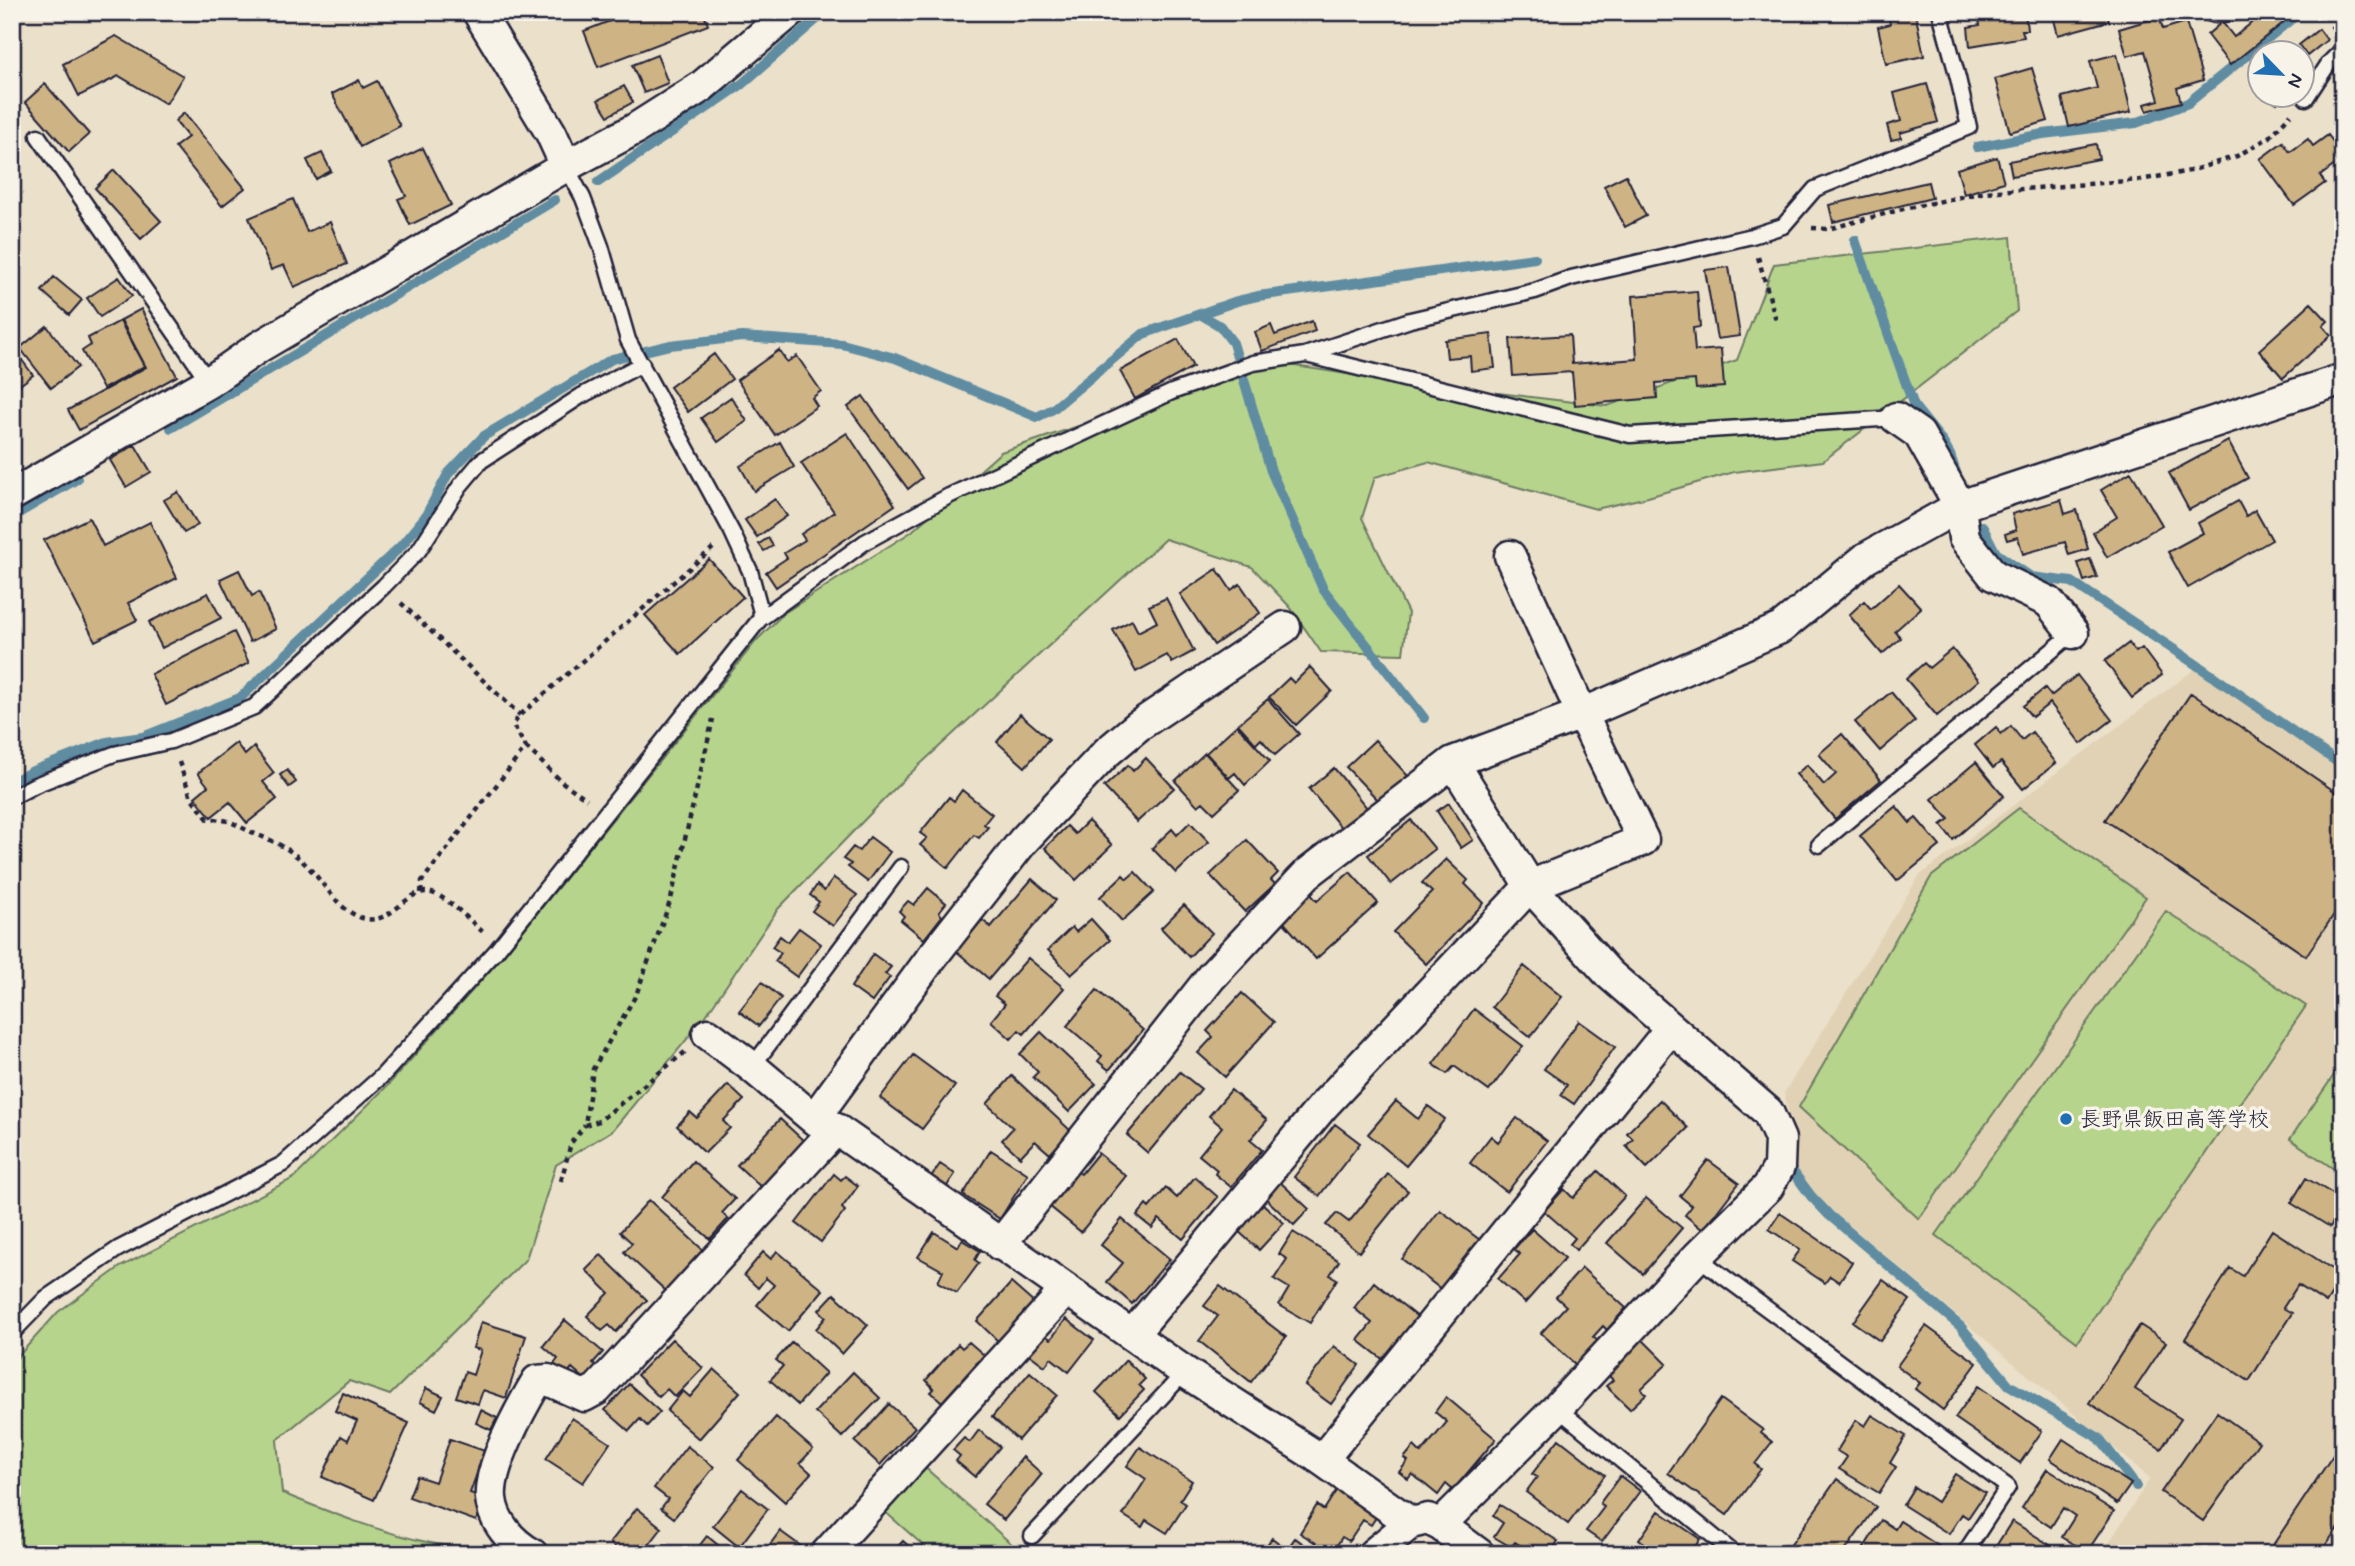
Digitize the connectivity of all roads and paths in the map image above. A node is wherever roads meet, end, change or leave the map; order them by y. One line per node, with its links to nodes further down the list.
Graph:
1 (478, 12): 10 (street)
2 (790, 12): 10 (street)
3 (1940, 12): 11 (lane)
4 (2206, 12): 5 (lane)
5 (2238, 12)
6 (2343, 49): 7 (lane)
7 (2316, 83)
8 (2297, 108): 11 (path)
9 (38, 136): 17 (lane)
10 (566, 166): 15 (lane); 17 (street)
11 (1783, 226): 12 (lane)
12 (1752, 236): 13 (path); 14 (lane)
13 (1776, 320)
14 (1305, 355): 18 (lane); 24 (lane)
15 (642, 364): 21 (lane); 23 (lane)
16 (2343, 379): 20 (street)
17 (209, 382): 19 (street)
18 (1896, 418): 20 (street)
19 (12, 495)
20 (1960, 506): 26 (street); 27 (street)
21 (732, 532): 24 (lane); 28 (path)
22 (1510, 556): 27 (street)
23 (384, 586): 28 (path); 30 (lane)
24 (760, 620): 34 (lane)
25 (1285, 627): 43 (street)
26 (2073, 633): 35 (lane)
27 (1582, 714): 32 (street); 37 (street)
28 (520, 715): 31 (path)
29 (713, 718): 44 (path)
30 (171, 741): 33 (lane); 38 (path)
31 (526, 747): 34 (path); 38 (path)
32 (1453, 762): 37 (street); 46 (street)
33 (12, 797)
34 (608, 814): 39 (lane)
35 (1819, 845)
36 (901, 867): 42 (lane)
37 (1530, 886): 40 (street); 50 (street)
38 (421, 893): 39 (path)
39 (496, 951): 49 (lane)
40 (1671, 1028): 47 (street); 53 (street)
41 (708, 1034): 42 (street); 44 (path)
42 (752, 1067): 43 (street)
43 (825, 1124): 46 (street); 56 (street)
44 (585, 1125): 45 (path)
45 (561, 1181)
46 (1000, 1245): 48 (street)
47 (1697, 1256): 52 (street); 61 (lane)
48 (1066, 1290): 50 (street); 57 (street)
49 (12, 1333)
50 (1133, 1334): 51 (street)
51 (1185, 1372): 53 (street); 55 (lane)
52 (1556, 1408): 54 (street); 60 (lane)
53 (1322, 1460): 54 (street)
54 (1426, 1524): 58 (street); 59 (street)
55 (1032, 1536)
56 (532, 1554)
57 (826, 1554)
58 (1373, 1554)
59 (1479, 1554)
60 (1735, 1554)
61 (1964, 1554)

